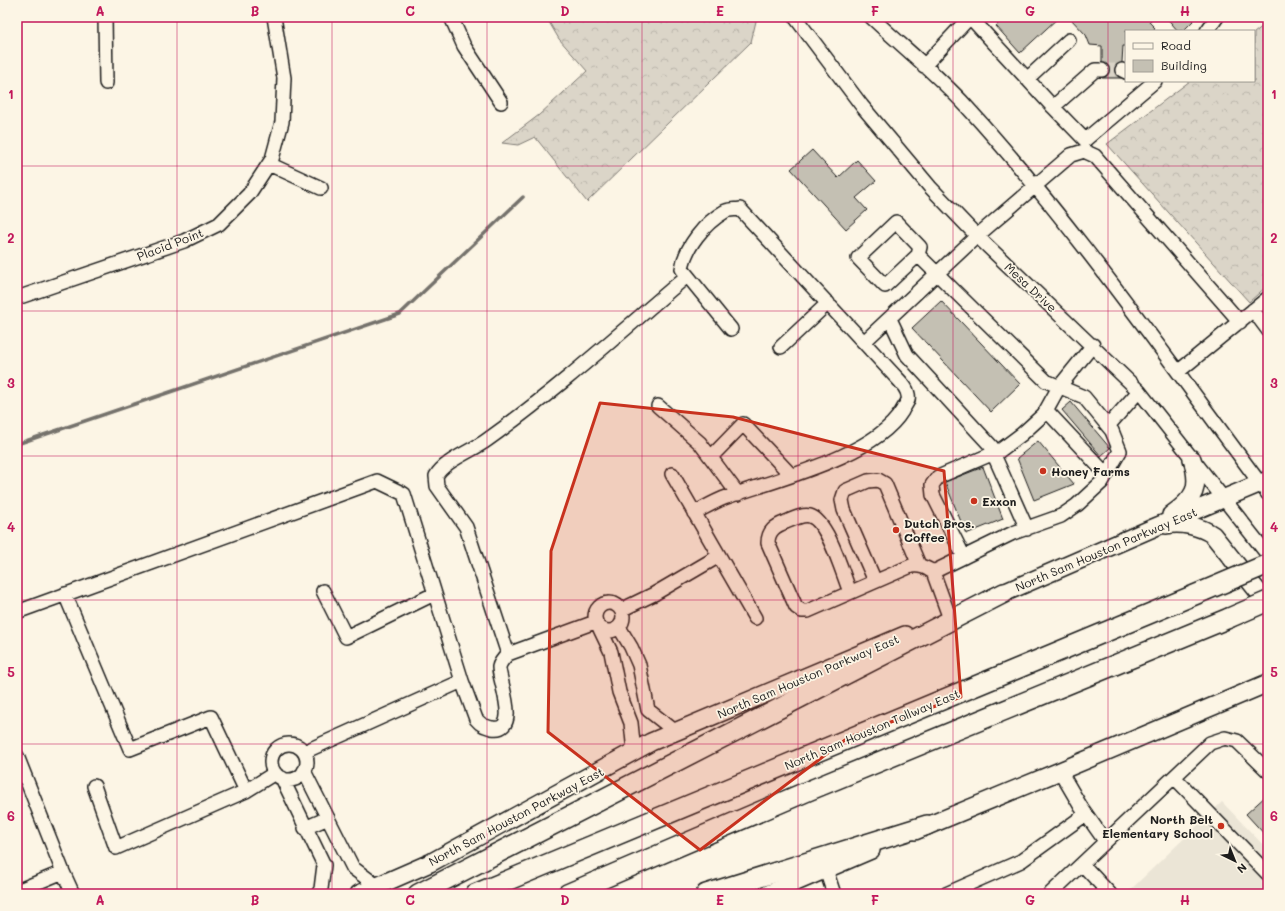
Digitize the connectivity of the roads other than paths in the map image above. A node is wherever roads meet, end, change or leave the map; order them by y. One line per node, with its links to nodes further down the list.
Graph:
1 (105, 17): 14 (street)
2 (274, 17): 18 (street, Placid Point)
3 (451, 17): 15 (street)
4 (795, 17): 21 (street, Mesa Drive)
5 (872, 17): 10 (street)
6 (970, 17): 10 (street); 12 (street)
7 (1217, 17): 8 (street)
8 (1207, 30)
9 (1070, 40): 12 (street)
10 (924, 66): 19 (street)
11 (1102, 70): 16 (street)
12 (1028, 79): 16 (street)
13 (1150, 82): 17 (street)
14 (106, 84)
15 (501, 102)
16 (1053, 107): 17 (street)
17 (1084, 146): 19 (street); 30 (street)
18 (269, 164): 20 (street); 25 (street, Placid Point)
19 (1036, 185): 21 (street); 36 (street)
20 (321, 188)
21 (977, 236): 23 (street); 34 (street, Mesa Drive)
22 (918, 255): 22 (street); 23 (street)
23 (937, 274): 29 (street); 37 (street)
24 (687, 276): 27 (street); 31 (street); 73 (street)
25 (17, 298)
26 (1268, 298): 28 (street)
27 (828, 303): 33 (street); 35 (street)
28 (1254, 310): 30 (street); 32 (street)
29 (890, 319): 33 (street); 42 (street)
30 (1240, 322): 36 (street)
31 (731, 329)
32 (1268, 330)
33 (864, 342): 47 (street)
34 (1093, 345): 37 (street); 38 (street, Mesa Drive)
35 (781, 347)
36 (1179, 371): 48 (street)
37 (1059, 387): 40 (street); 41 (street)
38 (1139, 391): 41 (street); 44 (street, Mesa Drive)
39 (658, 406): 43 (street)
40 (1046, 410): 42 (street); 46 (street)
41 (1108, 426): 46 (street)
42 (994, 455): 53 (street); 56 (street)
43 (711, 457): 47 (street); 49 (street)
44 (1192, 459): 50 (street, Mesa Drive); 52 (main road)
45 (672, 474): 51 (street)
46 (1106, 474): 53 (street)
47 (790, 475): 49 (street)
48 (1265, 486): 50 (main road, North Sam Houston Parkway East)
49 (738, 494): 51 (street)
50 (1224, 499): 52 (main road, North Sam Houston Parkway East); 54 (street, Mesa Drive)
51 (694, 513): 55 (street)
52 (1153, 528): 63 (main road, North Sam Houston Parkway East); 66 (main road)
53 (1027, 529): 56 (street)
54 (1268, 555)
55 (719, 556): 67 (street); 70 (street)
56 (964, 557): 59 (street)
57 (1268, 564): 102 (highway, North Sam Houston Tollway East, bridge)
58 (919, 565): 59 (street); 60 (street); 60 (street)
59 (933, 572): 69 (street)
60 (875, 581): 62 (street)
61 (323, 591): 65 (street)
62 (850, 592): 62 (street)
63 (1004, 593): 69 (main road, North Sam Houston Parkway East); 101 (highway)
64 (65, 594): 65 (street); 68 (street); 86 (street)
65 (434, 594): 74 (street)
66 (1268, 602): 103 (highway, bridge)
67 (621, 610): 71 (street); 72 (street)
68 (17, 612)
69 (949, 616): 76 (main road, North Sam Houston Parkway East)
70 (755, 618)
71 (598, 625): 72 (street); 73 (street); 78 (street)
72 (619, 627): 76 (street)
73 (508, 654): 74 (street)
74 (462, 681): 77 (street)
75 (1268, 683): 82 (main road)
76 (676, 732): 78 (main road, North Sam Houston Parkway East)
77 (304, 752): 81 (street); 83 (street)
78 (634, 752): 96 (main road, North Sam Houston Parkway East)
79 (17, 756): 94 (street)
80 (1268, 770): 84 (street)
81 (304, 771): 83 (street); 88 (street)
82 (1060, 771): 87 (street); 89 (main road)
83 (278, 775): 86 (street); 90 (street)
84 (1175, 778): 91 (street); 95 (street)
85 (94, 786): 86 (street)
86 (246, 791)
87 (1086, 814): 91 (street); 107 (street)
88 (328, 818): 90 (street); 96 (street)
89 (927, 826): 92 (highway)
90 (305, 828): 99 (street)
91 (1105, 841): 93 (street)
92 (824, 864): 104 (highway); 105 (main road); 106 (street)
93 (1082, 864): 108 (street); 109 (street)
94 (63, 872): 97 (street); 98 (street)
95 (1268, 874)
96 (377, 886): 100 (main road, North Sam Houston Parkway East)
97 (17, 891)
98 (73, 894)
99 (318, 894)
100 (359, 894)
101 (418, 894)
102 (475, 894)
103 (567, 894)
104 (706, 894)
105 (768, 894)
106 (834, 894)
107 (946, 894)
108 (1050, 894)
109 (1110, 894)

